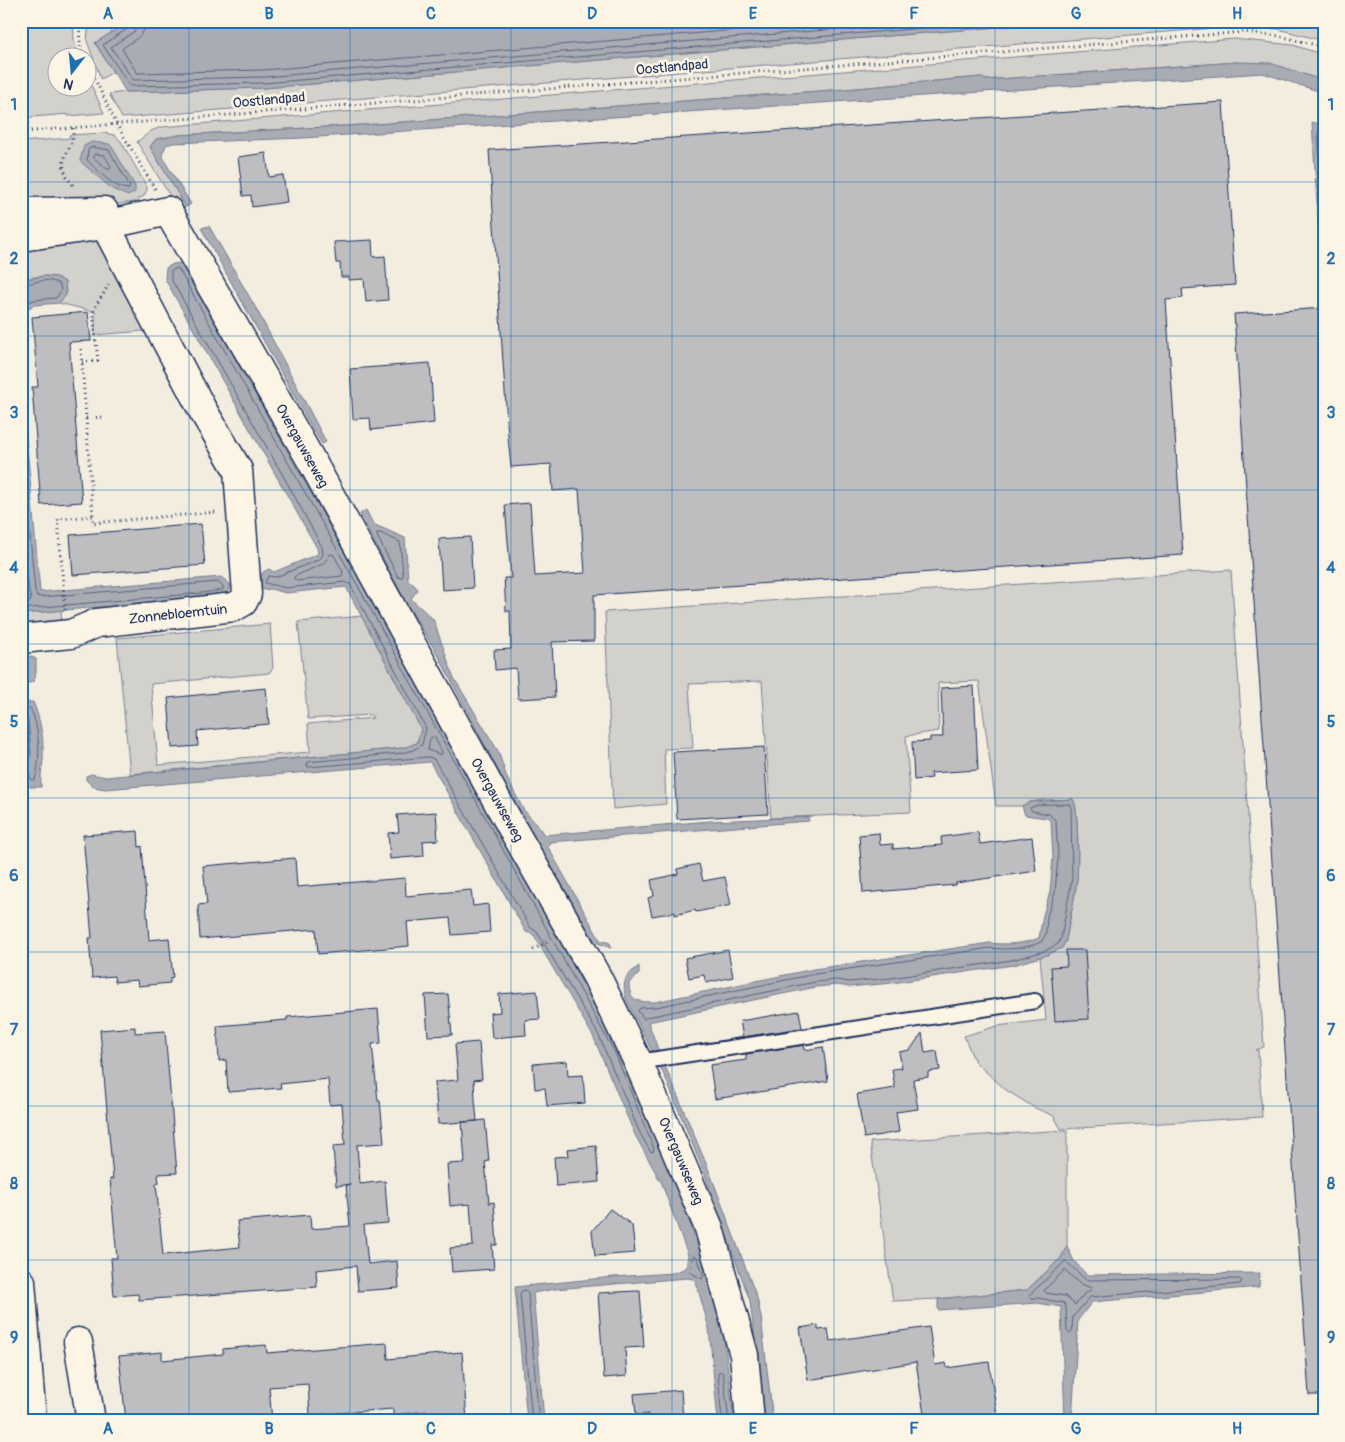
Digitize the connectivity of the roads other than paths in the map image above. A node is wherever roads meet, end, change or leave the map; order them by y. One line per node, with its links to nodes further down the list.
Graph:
1 (168, 211): 2 (street); 3 (street); 7 (street, Overgauwseweg)
2 (21, 212)
3 (105, 225): 4 (street); 5 (street, Zonnebloemtuin)
4 (21, 237)
5 (21, 639)
6 (1035, 1001): 7 (lane)
7 (653, 1060): 12 (street, Overgauwseweg)
8 (21, 1282): 10 (street)
9 (78, 1342): 11 (street)
10 (32, 1421)
11 (91, 1421)
12 (750, 1421)

